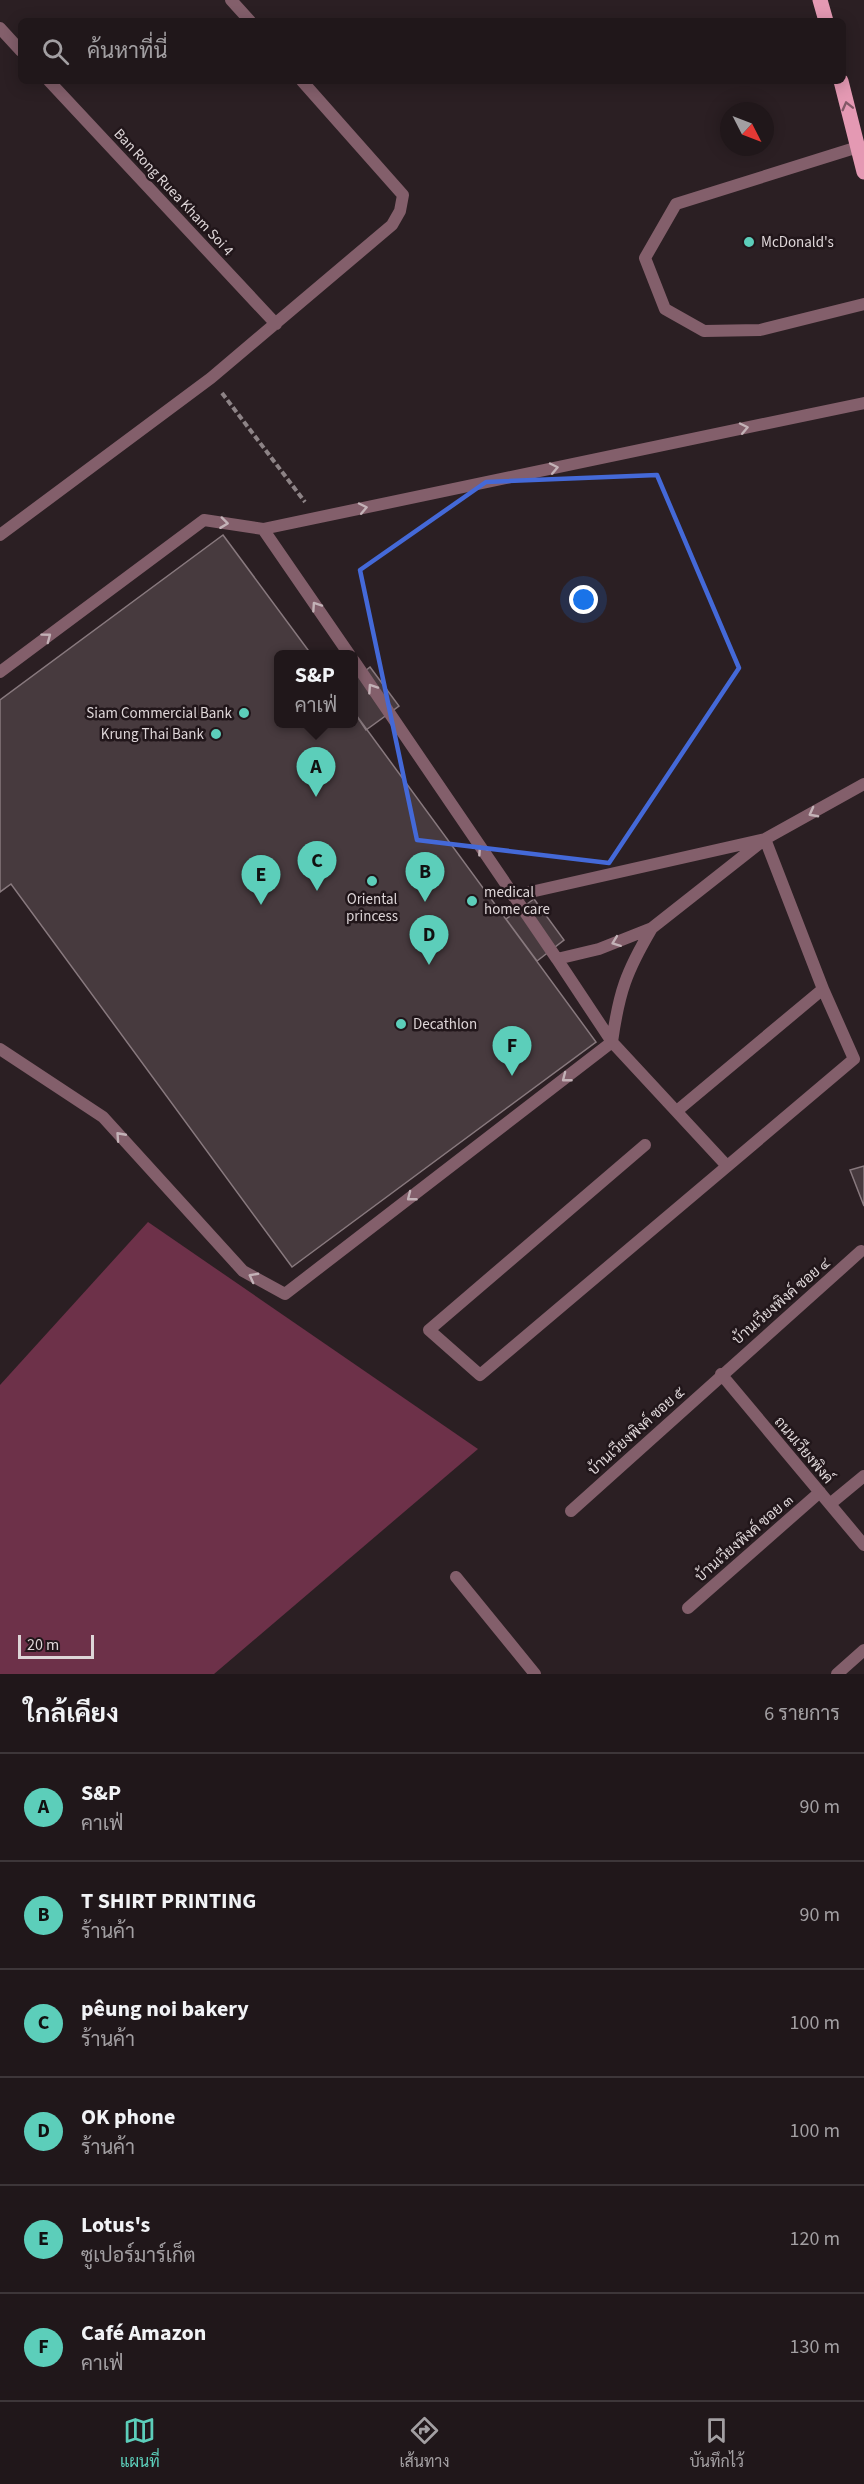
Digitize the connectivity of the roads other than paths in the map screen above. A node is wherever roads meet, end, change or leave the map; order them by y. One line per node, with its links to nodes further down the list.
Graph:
1 (231, 0): 3 (street)
2 (820, 0): 4 (main road)
3 (247, 18)
4 (825, 18)
5 (0, 28): 6 (street)
6 (18, 48)
7 (52, 84): 13 (street, Ban Rong Ruea Kham Soi 4)
8 (305, 84): 13 (street)
9 (842, 84): 10 (main road, one-way to 9)
10 (858, 147): 11 (main road); 12 (street)
11 (864, 172)
12 (864, 304)
13 (276, 324): 16 (street)
14 (864, 403): 15 (street, one-way to 14)
15 (264, 529): 17 (street, one-way to 15); 19 (street, one-way to 15)
16 (0, 535)
17 (346, 650)
18 (358, 667): 22 (street, one-way to 18)
19 (0, 672)
20 (864, 784): 21 (street, one-way to 21)
21 (765, 839): 22 (street); 23 (street); 25 (street)
22 (513, 896): 24 (street)
23 (652, 928): 24 (street, one-way to 24); 26 (street)
24 (557, 959): 26 (street)
25 (823, 989): 28 (street); 30 (street)
26 (612, 1042): 27 (street, one-way to 27); 28 (street)
27 (0, 1049)
28 (678, 1110): 30 (street)
29 (645, 1144): 30 (street)
30 (728, 1166)
31 (861, 1251): 32 (street, บ้านเวียงพิงค์ ซอย ๔)
32 (721, 1374): 34 (street, ถนนเวียงพิงค์); 36 (street, บ้านเวียงพิงค์ ซอย ๕)
33 (864, 1476): 35 (street)
34 (820, 1492): 35 (street, ถนนเวียงพิงค์); 39 (street, บ้านเวียงพิงค์ ซอย ๓)
35 (830, 1504): 37 (street, ถนนเวียงพิงค์)
36 (571, 1511)
37 (864, 1545)
38 (456, 1577): 41 (street)
39 (688, 1608)
40 (864, 1650): 42 (street)
41 (535, 1674)
42 (837, 1674)

